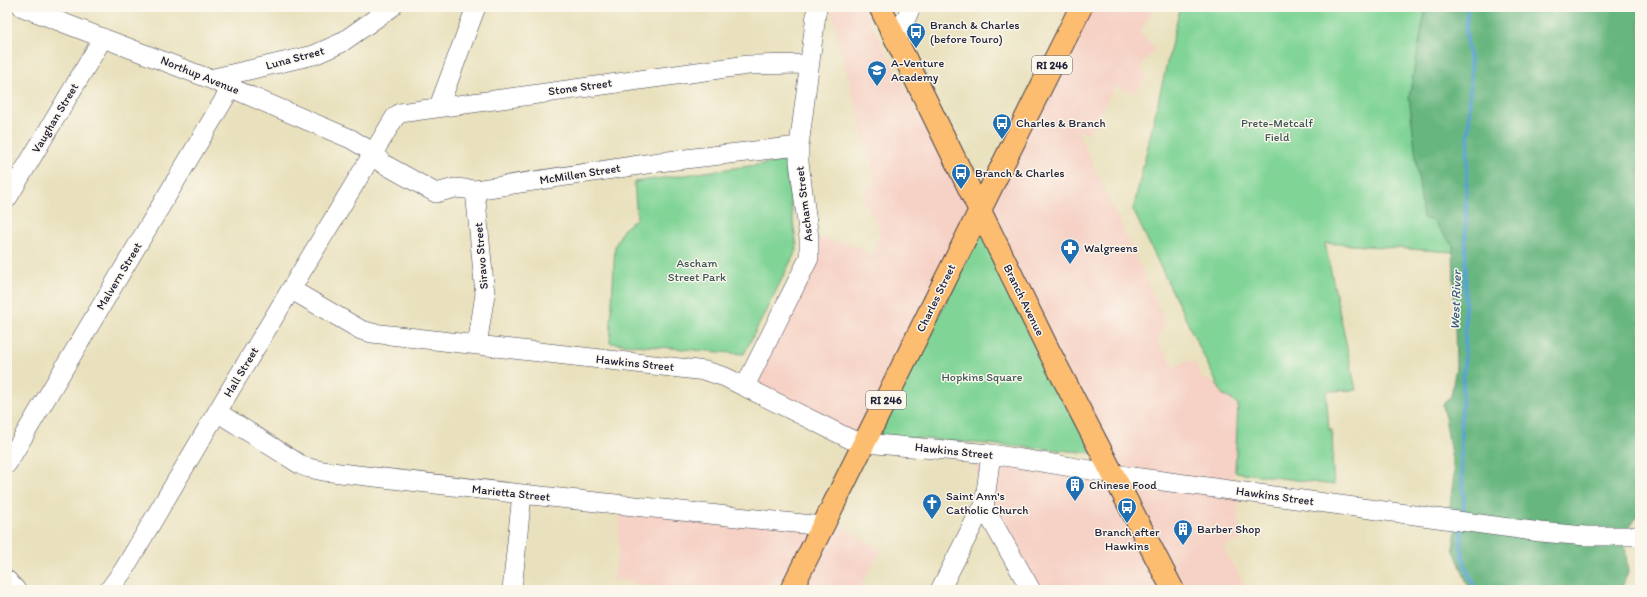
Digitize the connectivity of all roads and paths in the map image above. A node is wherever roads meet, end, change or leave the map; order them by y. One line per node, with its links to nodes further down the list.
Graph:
1 (24, 7): 8 (street, Northup Avenue)
2 (392, 7): 11 (street, Luna Street)
3 (476, 7): 13 (street)
4 (817, 7): 10 (street, Ascham Street)
5 (880, 7): 9 (main road, Branch Avenue)
6 (911, 7): 9 (street)
7 (1081, 7): 18 (main road, Charles Street / RI 246)
8 (103, 38): 11 (street, Northup Avenue); 17 (street, Vaughan Street)
9 (897, 39): 18 (main road, Branch Avenue)
10 (810, 64): 13 (street, Stone Street); 14 (street, Ascham Street)
11 (210, 79): 12 (street, Northup Avenue)
12 (231, 88): 15 (street, Northup Avenue); 25 (street, Malvern Street)
13 (439, 106): 15 (street, Stone Street)
14 (799, 146): 16 (street, McMillen Street); 21 (street, Ascham Street)
15 (374, 153): 16 (street, McMillen Street); 19 (street, Hall Street)
16 (474, 190): 20 (street, Siravo Street)
17 (7, 198)
18 (980, 210): 23 (main road, Charles Street / RI 246); 26 (main road, Branch Avenue)
19 (292, 290): 20 (street, Hawkins Street); 22 (street, Hall Street)
20 (477, 345): 21 (street, Hawkins Street)
21 (744, 386): 23 (street, Hawkins Street)
22 (217, 412): 27 (street, Marietta Street); 33 (street, Hall Street)
23 (865, 443): 24 (street, Hawkins Street); 29 (main road, Charles Street / RI 246)
24 (991, 454): 26 (street, Hawkins Street); 28 (street)
25 (7, 464)
26 (1113, 474): 30 (street, Hawkins Street); 38 (main road, Branch Avenue)
27 (522, 494): 29 (street, Marietta Street); 34 (street)
28 (984, 506): 36 (street); 37 (street)
29 (822, 526): 35 (main road, Charles Street / RI 246)
30 (1640, 536)
31 (7, 580): 32 (street)
32 (16, 590)
33 (109, 590)
34 (512, 590)
35 (791, 590)
36 (940, 590)
37 (1030, 590)
38 (1173, 590)

